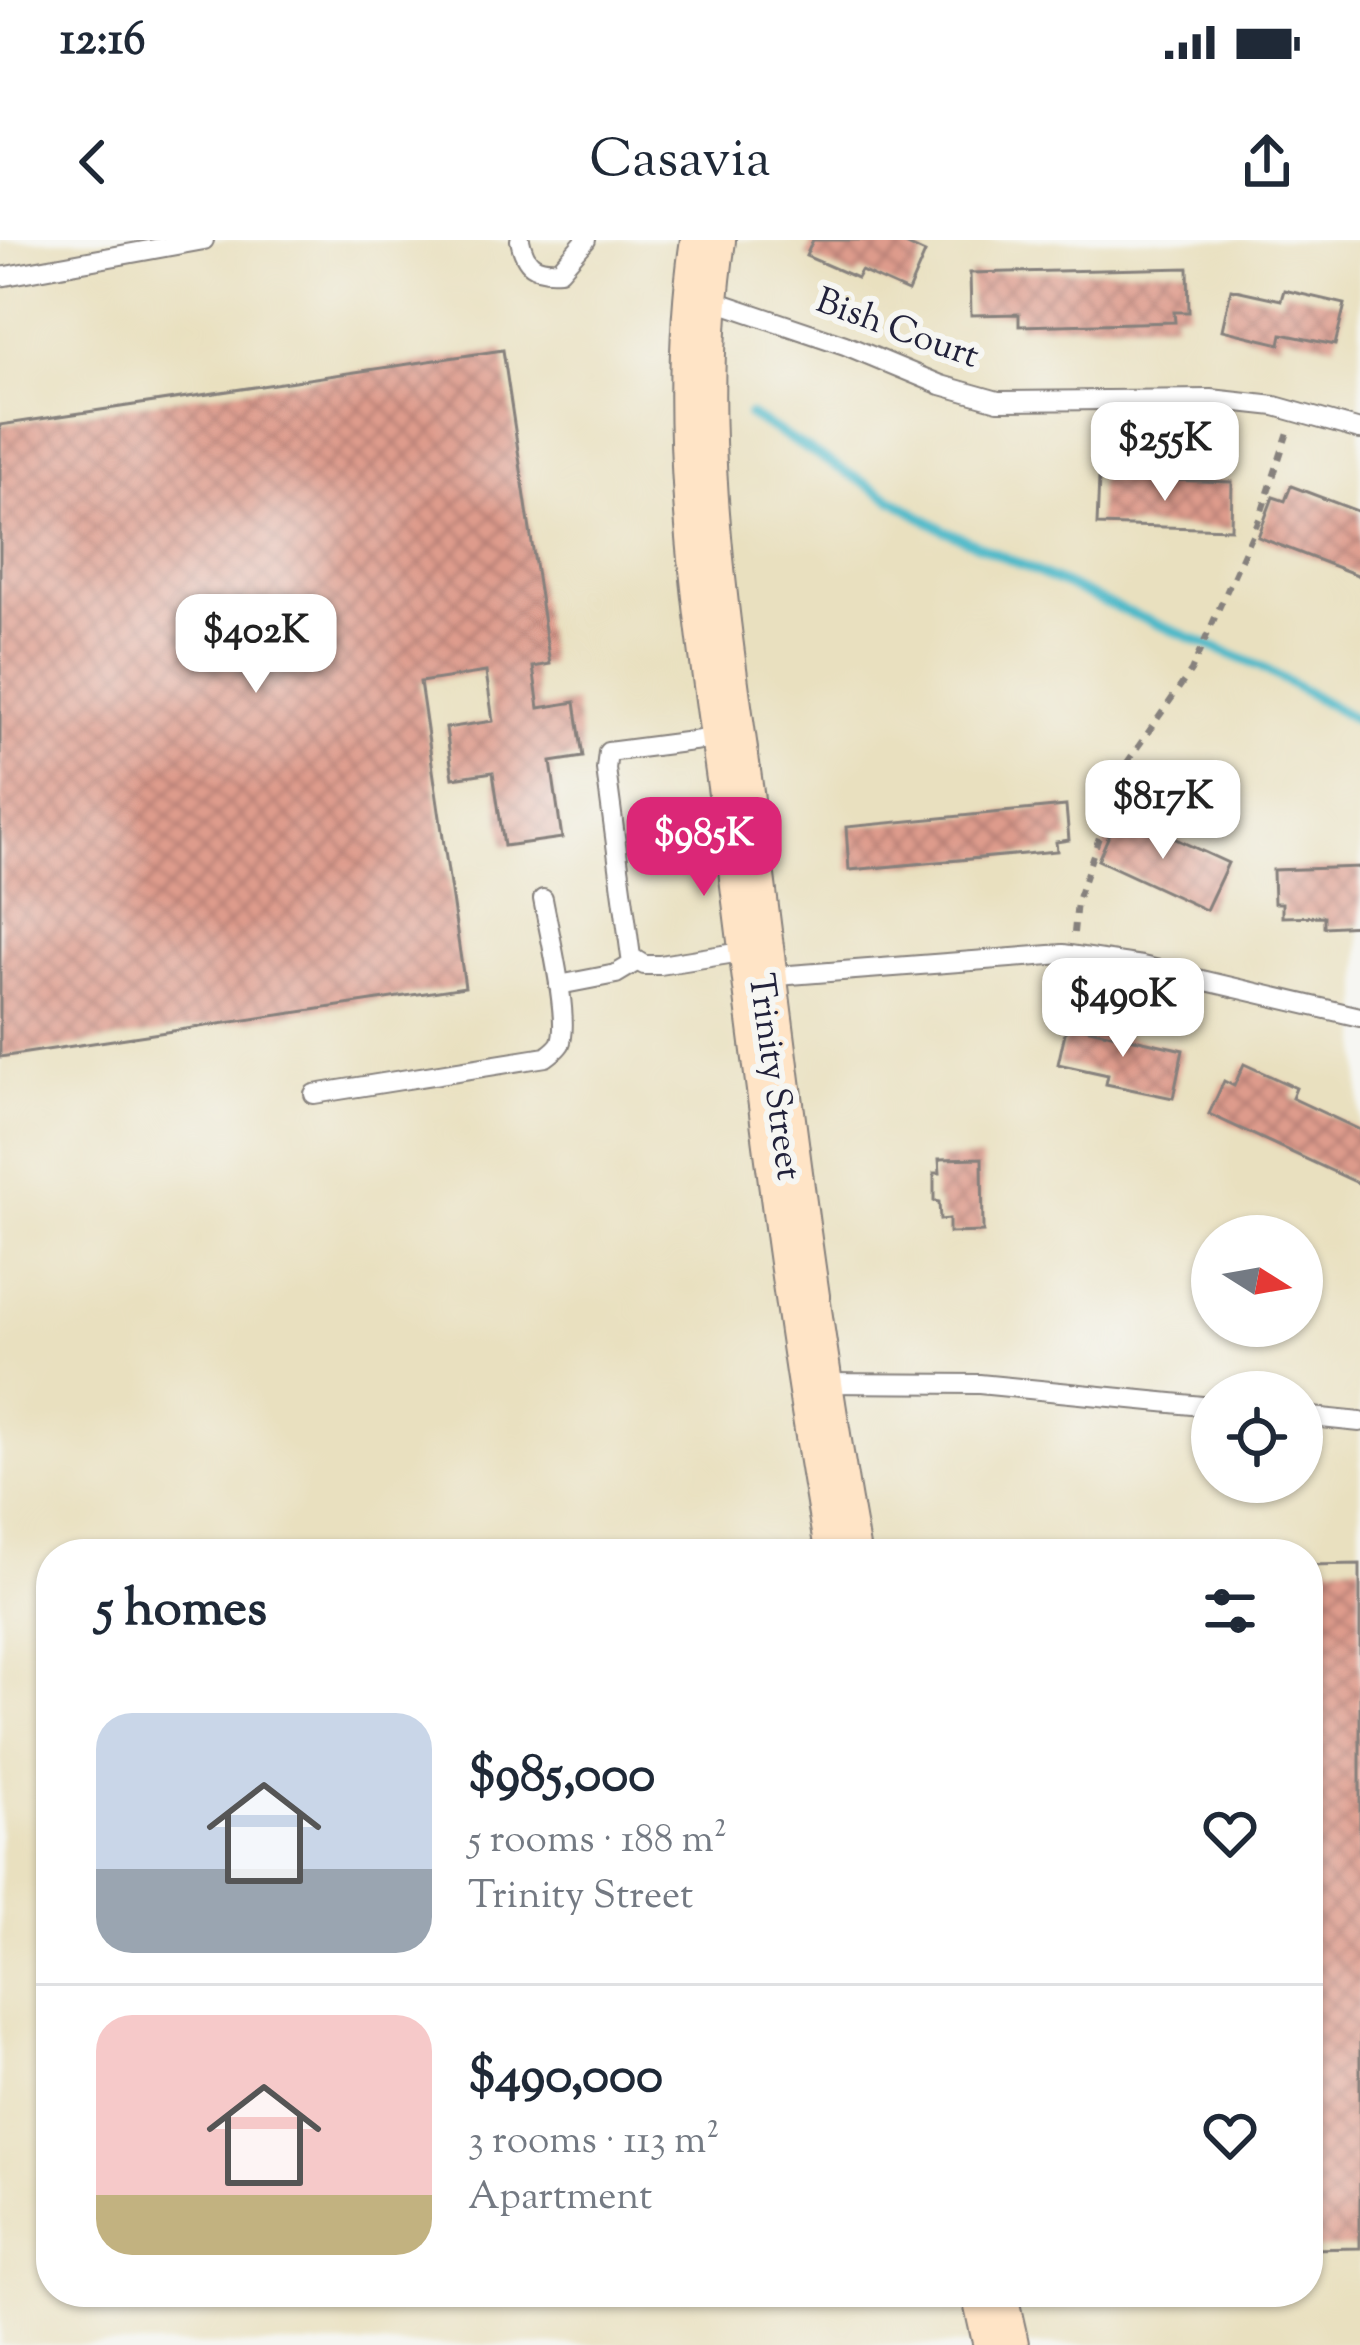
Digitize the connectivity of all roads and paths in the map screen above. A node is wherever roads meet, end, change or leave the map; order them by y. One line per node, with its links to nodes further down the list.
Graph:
1 (204, 240): 5 (lane)
2 (520, 240): 3 (lane)
3 (586, 240)
4 (708, 240): 6 (street, Trinity Street)
5 (0, 277)
6 (699, 296): 7 (lane, Bish Court); 9 (street, Trinity Street)
7 (1294, 412): 8 (lane, Bish Court); 11 (path)
8 (1360, 430)
9 (729, 736): 12 (lane); 13 (street, Trinity Street)
10 (543, 899): 14 (lane)
11 (1072, 956): 13 (lane); 15 (lane)
12 (635, 962): 13 (lane); 14 (lane)
13 (758, 964): 17 (street, Trinity Street)
14 (559, 985): 16 (lane)
15 (1360, 1017)
16 (314, 1094)
17 (816, 1383): 18 (lane); 21 (street, Trinity Street)
18 (1191, 1405)
19 (1323, 1418): 20 (lane)
20 (1360, 1422)
21 (841, 1539)
22 (992, 2307): 23 (street)
23 (1001, 2345)

